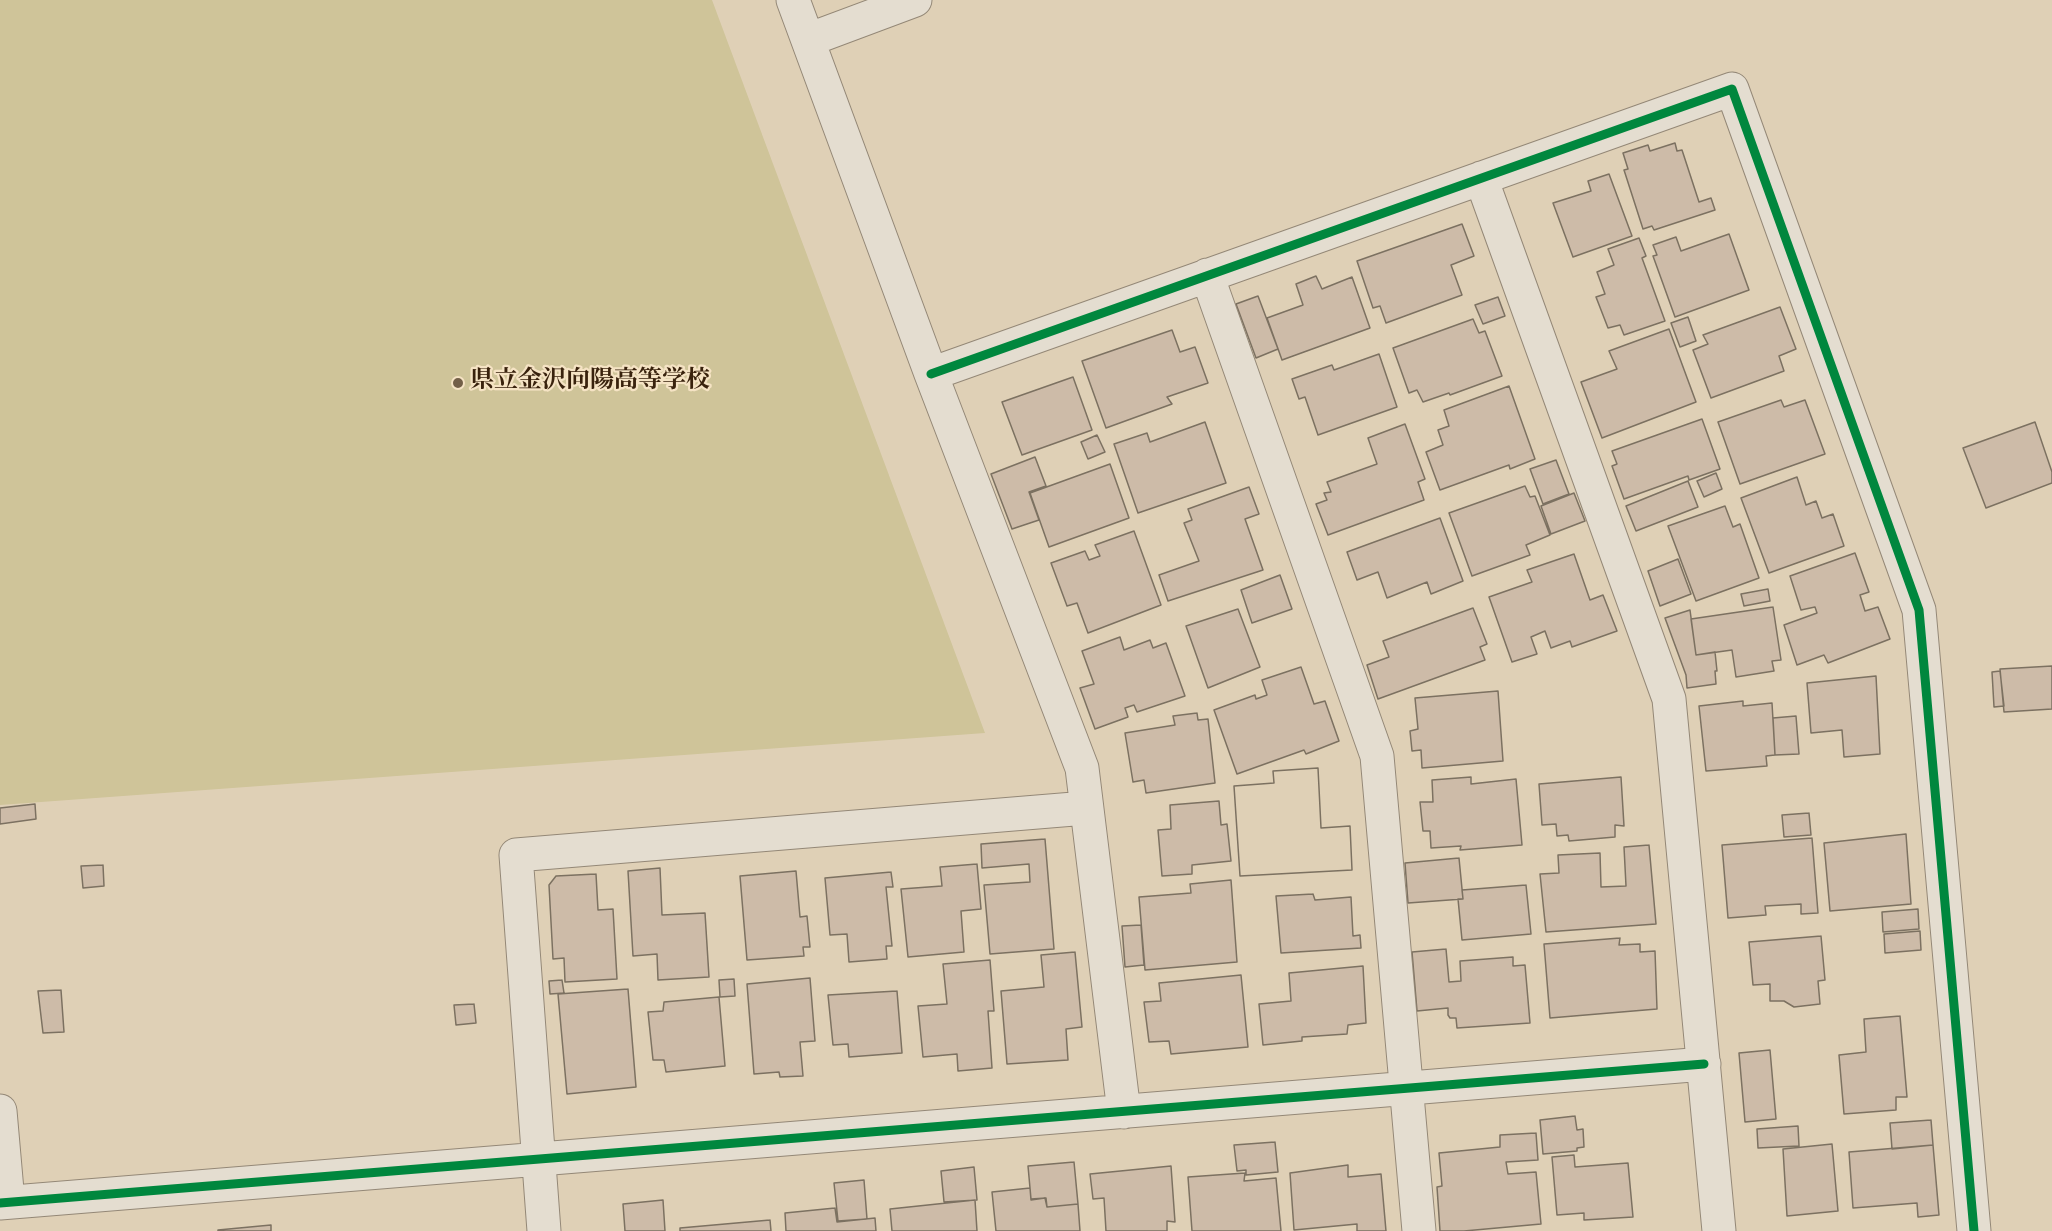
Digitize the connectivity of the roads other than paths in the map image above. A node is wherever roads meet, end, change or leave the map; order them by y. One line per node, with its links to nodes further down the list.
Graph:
1 (793, 0): 3 (street)
2 (915, 0): 3 (street)
3 (808, 40): 6 (street)
4 (1481, 178): 5 (street); 8 (street); 17 (street)
5 (1207, 275): 6 (street); 9 (street)
6 (931, 374): 7 (street)
7 (1086, 808): 11 (street); 12 (street)
8 (1704, 1064): 9 (street); 16 (street)
9 (1406, 1089): 11 (street); 15 (street)
10 (0, 1111): 13 (street)
11 (1124, 1112): 12 (street)
12 (539, 1159): 13 (street); 14 (street)
13 (4, 1203)
14 (544, 1231)
15 (1419, 1231)
16 (1719, 1231)
17 (1974, 1231)

